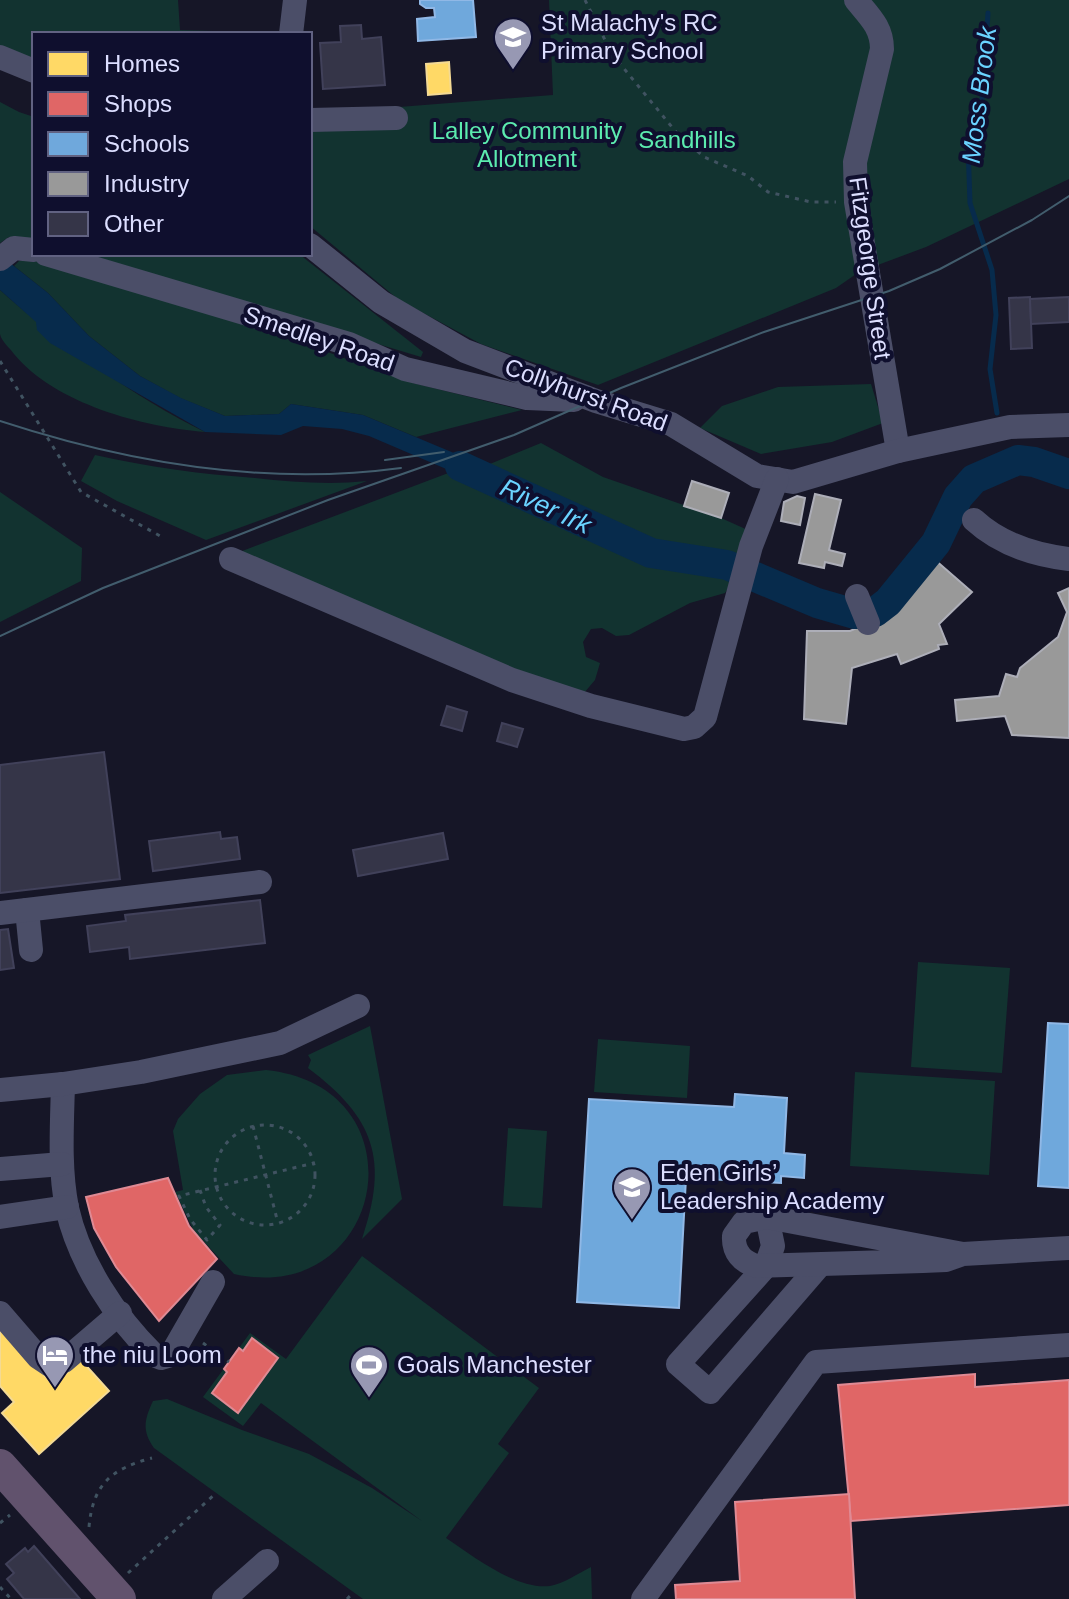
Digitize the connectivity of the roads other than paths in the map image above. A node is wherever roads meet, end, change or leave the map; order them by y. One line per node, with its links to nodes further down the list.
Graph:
1 (295, 0): 3 (street)
2 (856, 0): 12 (street, Fitzgeorge Street)
3 (291, 32)
4 (0, 57): 5 (street)
5 (32, 70)
6 (396, 118): 7 (street)
7 (312, 120)
8 (312, 247): 10 (street, Collyhurst Road)
9 (53, 256): 10 (street, Smedley Road)
10 (596, 401): 13 (street, Collyhurst Road)
11 (1069, 425): 12 (street, Collyhurst Road)
12 (898, 451): 13 (street, Collyhurst Road)
13 (777, 479): 15 (street)
14 (974, 520): 16 (street)
15 (231, 559)
16 (1064, 559)
17 (857, 596): 18 (street)
18 (868, 623)
19 (260, 882): 20 (street)
20 (27, 910): 21 (street); 22 (street)
21 (0, 913)
22 (31, 950)
23 (358, 1006): 24 (street)
24 (63, 1084): 25 (street); 26 (street)
25 (0, 1090)
26 (62, 1164): 27 (street); 28 (street)
27 (0, 1169)
28 (67, 1207): 29 (street); 37 (street)
29 (0, 1217)
30 (767, 1217): 32 (street); 33 (street); 33 (street)
31 (1069, 1248): 32 (street)
32 (963, 1254): 34 (street)
33 (766, 1266): 34 (street); 34 (street)
34 (819, 1266)
35 (213, 1282): 37 (street)
36 (0, 1313): 37 (street)
37 (120, 1313)
38 (1069, 1345): 43 (street)
39 (2, 1471): 41 (highway)
40 (267, 1561): 42 (street)
41 (115, 1595)
42 (224, 1599)
43 (643, 1599)

